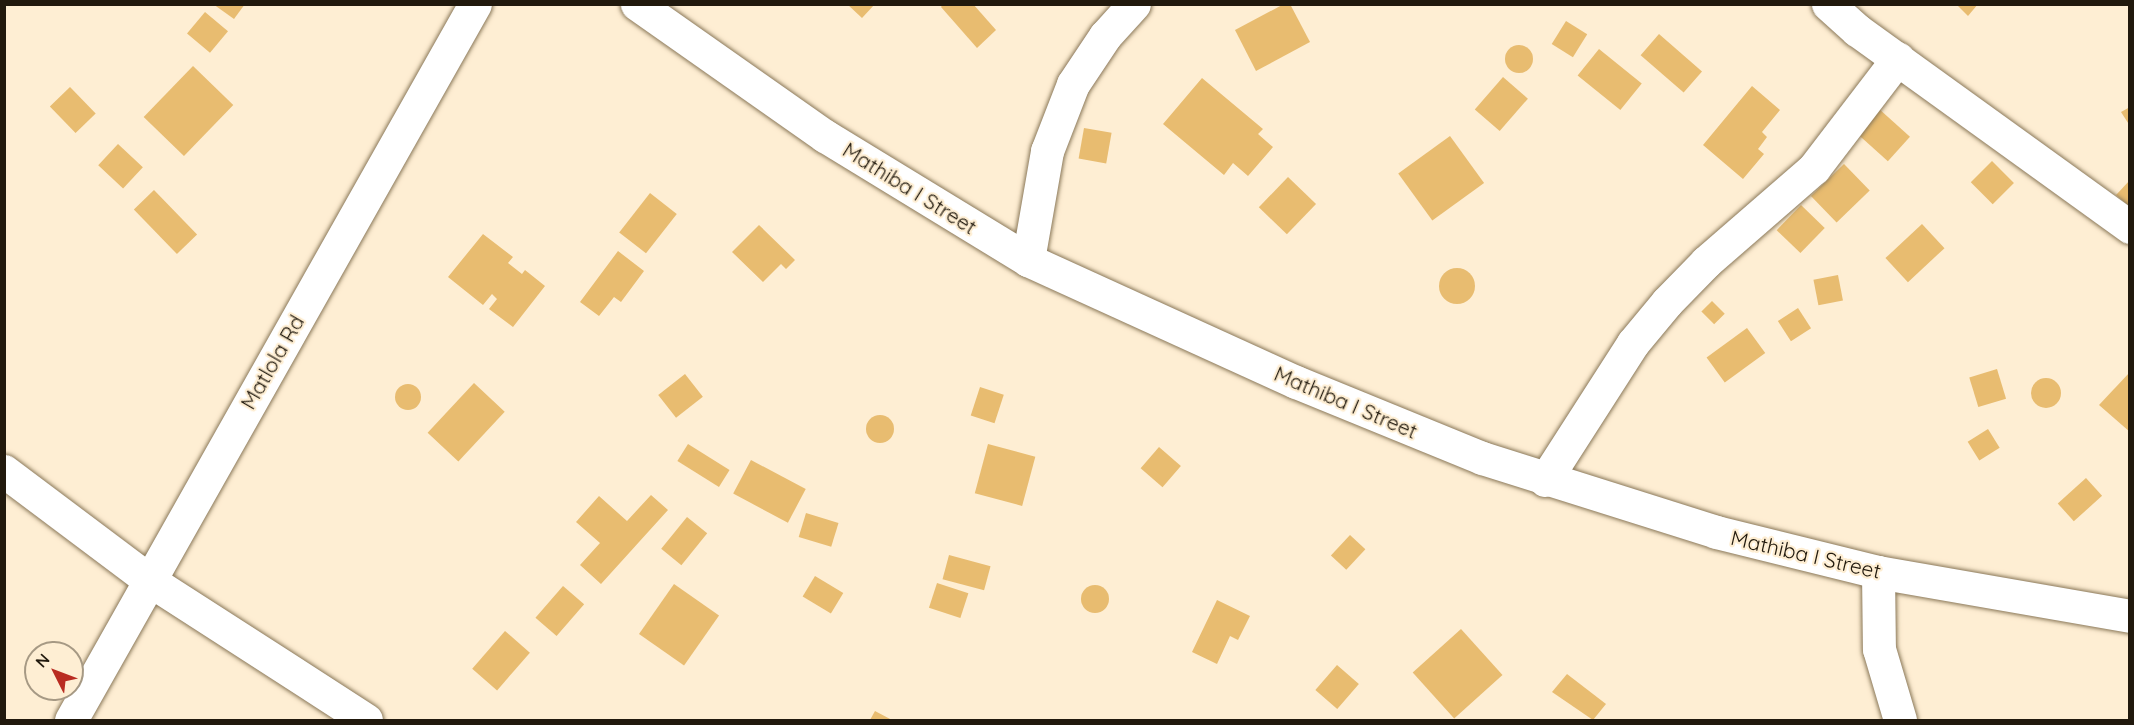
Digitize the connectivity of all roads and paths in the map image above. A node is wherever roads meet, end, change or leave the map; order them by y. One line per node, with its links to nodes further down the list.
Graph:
1 (475, 4): 11 (street, Matlola Rd)
2 (638, 4): 7 (street, Mathiba I Street)
3 (1134, 4): 7 (street)
4 (1828, 4): 5 (street)
5 (1898, 58): 6 (street); 9 (street)
6 (2130, 227)
7 (1028, 260): 9 (street, Mathiba I Street)
8 (4, 471): 11 (street)
9 (1545, 480): 10 (street, Mathiba I Street)
10 (1878, 572): 12 (street, Mathiba I Street); 15 (street)
11 (149, 580): 13 (street, Matlola Rd); 14 (street)
12 (2130, 616)
13 (71, 720)
14 (366, 720)
15 (1900, 720)

